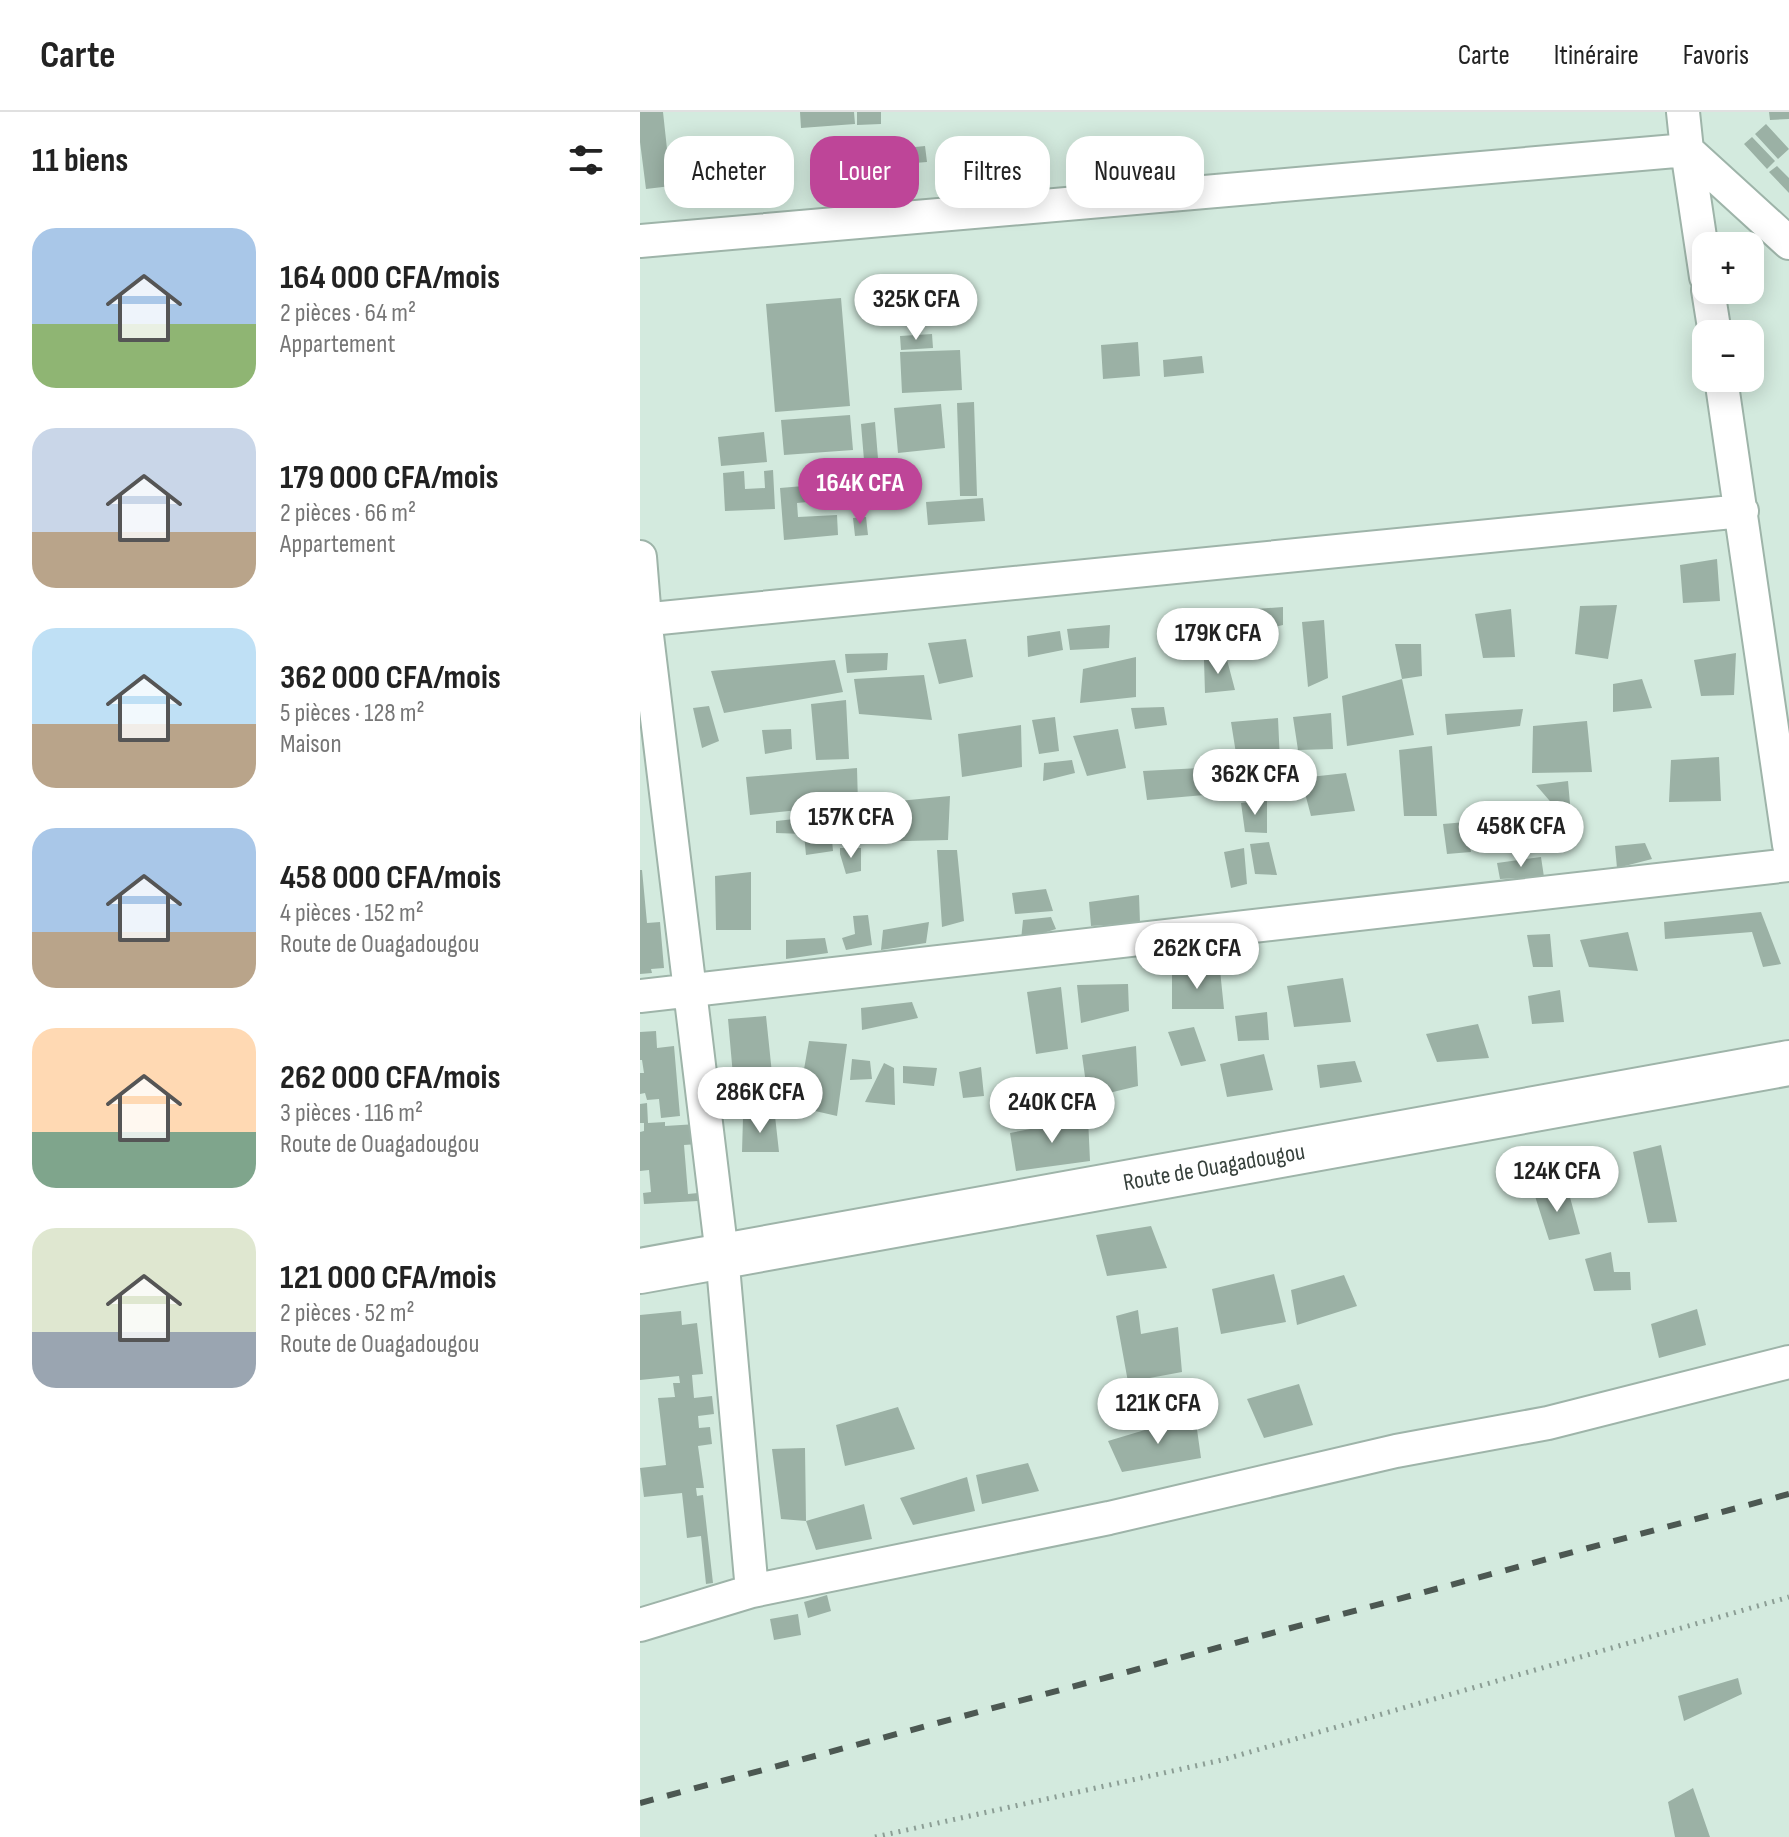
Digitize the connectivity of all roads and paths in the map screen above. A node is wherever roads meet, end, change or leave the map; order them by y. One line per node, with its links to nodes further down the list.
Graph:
1 (1683, 112): 2 (street)
2 (1687, 150): 3 (street); 4 (street); 5 (street)
3 (1699, 232)
4 (640, 241)
5 (1789, 243)
6 (1723, 392): 7 (street)
7 (1742, 511): 9 (street); 10 (street)
8 (640, 557): 9 (street)
9 (642, 619): 13 (street)
10 (1779, 707): 11 (street)
11 (1789, 845)
12 (1789, 865): 13 (street)
13 (691, 989): 14 (street); 16 (street)
14 (640, 996)
15 (1789, 1063): 16 (street, Route de Ouagadougou)
16 (722, 1255): 17 (street, Route de Ouagadougou); 19 (street)
17 (640, 1271)
18 (1789, 1362): 19 (street)
19 (752, 1591): 21 (street)
20 (1789, 1597): 22 (path)
21 (640, 1625)
22 (875, 1837)

